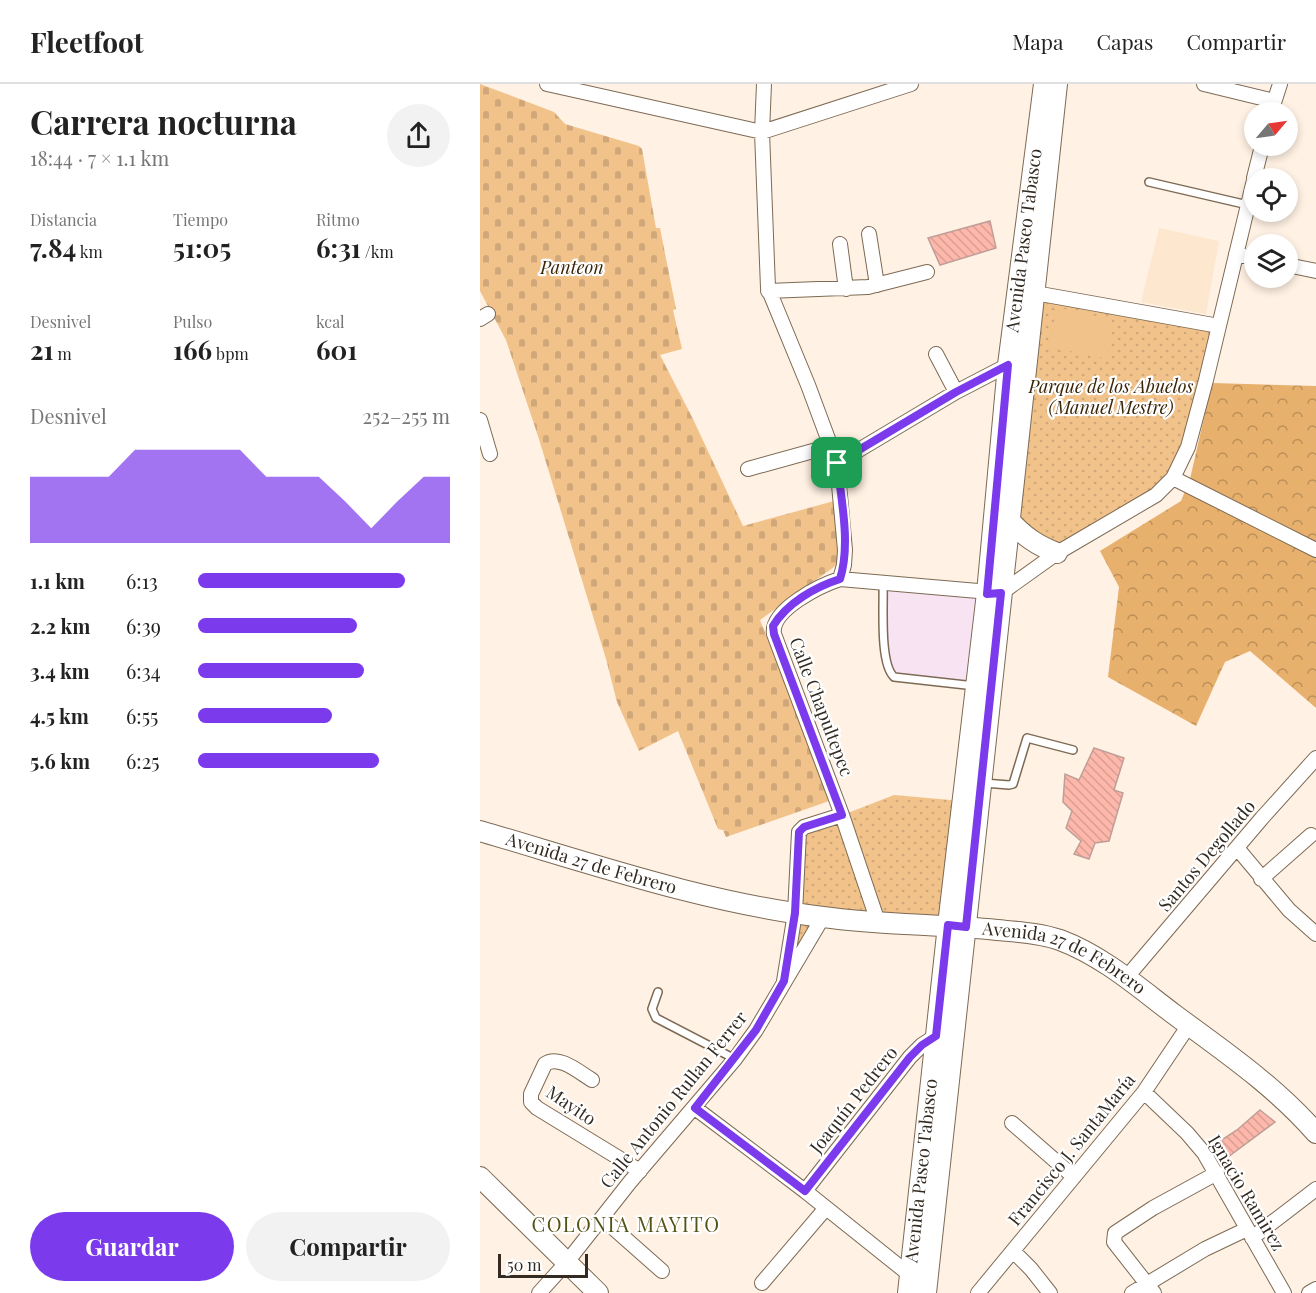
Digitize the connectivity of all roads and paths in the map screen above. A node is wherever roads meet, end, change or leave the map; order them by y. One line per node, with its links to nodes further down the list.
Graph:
1 (547, 84): 11 (street)
2 (764, 84): 11 (street)
3 (911, 84): 8 (street)
4 (1044, 84): 28 (main road, Avenida Paseo Tabasco)
5 (1058, 84): 25 (main road, Avenida Paseo Tabasco)
6 (1204, 84): 9 (street)
7 (1280, 84): 10 (street)
8 (894, 87): 11 (street)
9 (1260, 102)
10 (1274, 102)
11 (762, 132): 24 (street)
12 (1149, 182): 13 (lane)
13 (1244, 204)
14 (1244, 221): 17 (street)
15 (869, 234): 22 (street)
16 (840, 244): 23 (street)
17 (1236, 254): 18 (street); 26 (street)
18 (1244, 256)
19 (1298, 267): 20 (street)
20 (1316, 270)
21 (927, 272): 22 (street)
22 (877, 285): 23 (street)
23 (846, 289): 24 (street)
24 (768, 291): 31 (street)
25 (1035, 293): 26 (street); 36 (main road, Avenida Paseo Tabasco)
26 (1219, 326): 35 (street)
27 (936, 354): 29 (street)
28 (1008, 365): 29 (street); 41 (main road, Avenida Paseo Tabasco)
29 (956, 392): 33 (street)
30 (480, 420): 32 (street)
31 (831, 446): 33 (street); 34 (street)
32 (490, 454)
33 (837, 463): 39 (street)
34 (748, 469)
35 (1173, 478): 37 (street); 38 (street)
36 (1009, 520): 38 (main road); 41 (main road, Avenida Paseo Tabasco)
37 (1316, 550)
38 (1057, 553): 41 (street)
39 (840, 579): 40 (street, Calle Chapultepec); 46 (street, Calle Chapultepec)
40 (883, 583): 41 (street, Calle Chapultepec); 42 (lane)
41 (994, 593): 42 (main road, Avenida Paseo Tabasco); 45 (main road, Avenida Paseo Tabasco)
42 (976, 686): 56 (main road, Avenida Paseo Tabasco)
43 (1073, 750): 45 (lane)
44 (1316, 758): 51 (street, Santos Degollado)
45 (981, 782): 56 (main road, Avenida Paseo Tabasco)
46 (842, 815): 53 (street); 55 (street, Calle Chapultepec)
47 (480, 831): 49 (main road, Avenida 27 de Febrero)
48 (1311, 835): 52 (street)
49 (504, 838): 50 (street); 53 (main road, Avenida 27 de Febrero)
50 (480, 842)
51 (1237, 848): 52 (street); 58 (street, Santos Degollado)
52 (1261, 879): 57 (street)
53 (795, 913): 54 (main road, Avenida 27 de Febrero); 59 (street, Calle Antonio Rullan Ferrer)
54 (823, 917): 55 (main road, Avenida 27 de Febrero); 59 (street, Calle Antonio Rullan Ferrer)
55 (878, 921): 56 (main road, Avenida 27 de Febrero)
56 (957, 926): 58 (main road, Avenida 27 de Febrero); 62 (main road, Avenida Paseo Tabasco); 83 (main road, Avenida Paseo Tabasco)
57 (1316, 933)
58 (1126, 978): 61 (main road, Avenida 27 de Febrero)
59 (784, 981): 63 (street, Calle Antonio Rullan Ferrer)
60 (657, 992): 63 (lane)
61 (1189, 1025): 65 (street, Francisco J. SantaMaría); 68 (main road, Avenida 27 de Febrero)
62 (936, 1036): 74 (street, Joaquín Pedrero); 83 (main road, Avenida Paseo Tabasco)
63 (735, 1059): 66 (street, Calle Antonio Rullan Ferrer)
64 (592, 1080): 69 (street, Mayito)
65 (1144, 1092): 70 (street, Ignacio Ramirez); 72 (street, Francisco J. SantaMaría)
66 (695, 1108): 69 (street, Calle Antonio Rullan Ferrer); 74 (street)
67 (1012, 1123): 72 (street)
68 (1316, 1133)
69 (639, 1171): 77 (street, Calle Antonio Rullan Ferrer)
70 (1217, 1173): 78 (street, Ignacio Ramirez); 84 (street)
71 (480, 1177): 80 (main road)
72 (1074, 1178): 79 (street, Francisco J. SantaMaría)
73 (1316, 1189): 78 (street)
74 (805, 1191): 76 (street)
75 (480, 1192): 80 (main road)
76 (826, 1208): 82 (street); 83 (street)
77 (602, 1218): 80 (street, Calle Antonio Rullan Ferrer); 81 (street)
78 (1250, 1233): 84 (street); 92 (street, Ignacio Ramirez)
79 (1013, 1251): 89 (street, Francisco J. SantaMaría); 90 (street)
80 (564, 1265): 86 (street, Calle Antonio Rullan Ferrer); 87 (main road); 88 (main road)
81 (662, 1271)
82 (762, 1283)
83 (920, 1288)
84 (1151, 1288): 91 (street)
85 (1316, 1288): 93 (street)
86 (539, 1293)
87 (583, 1293)
88 (598, 1293)
89 (978, 1293)
90 (1050, 1293)
91 (1132, 1293)
92 (1284, 1293)
93 (1309, 1293)

